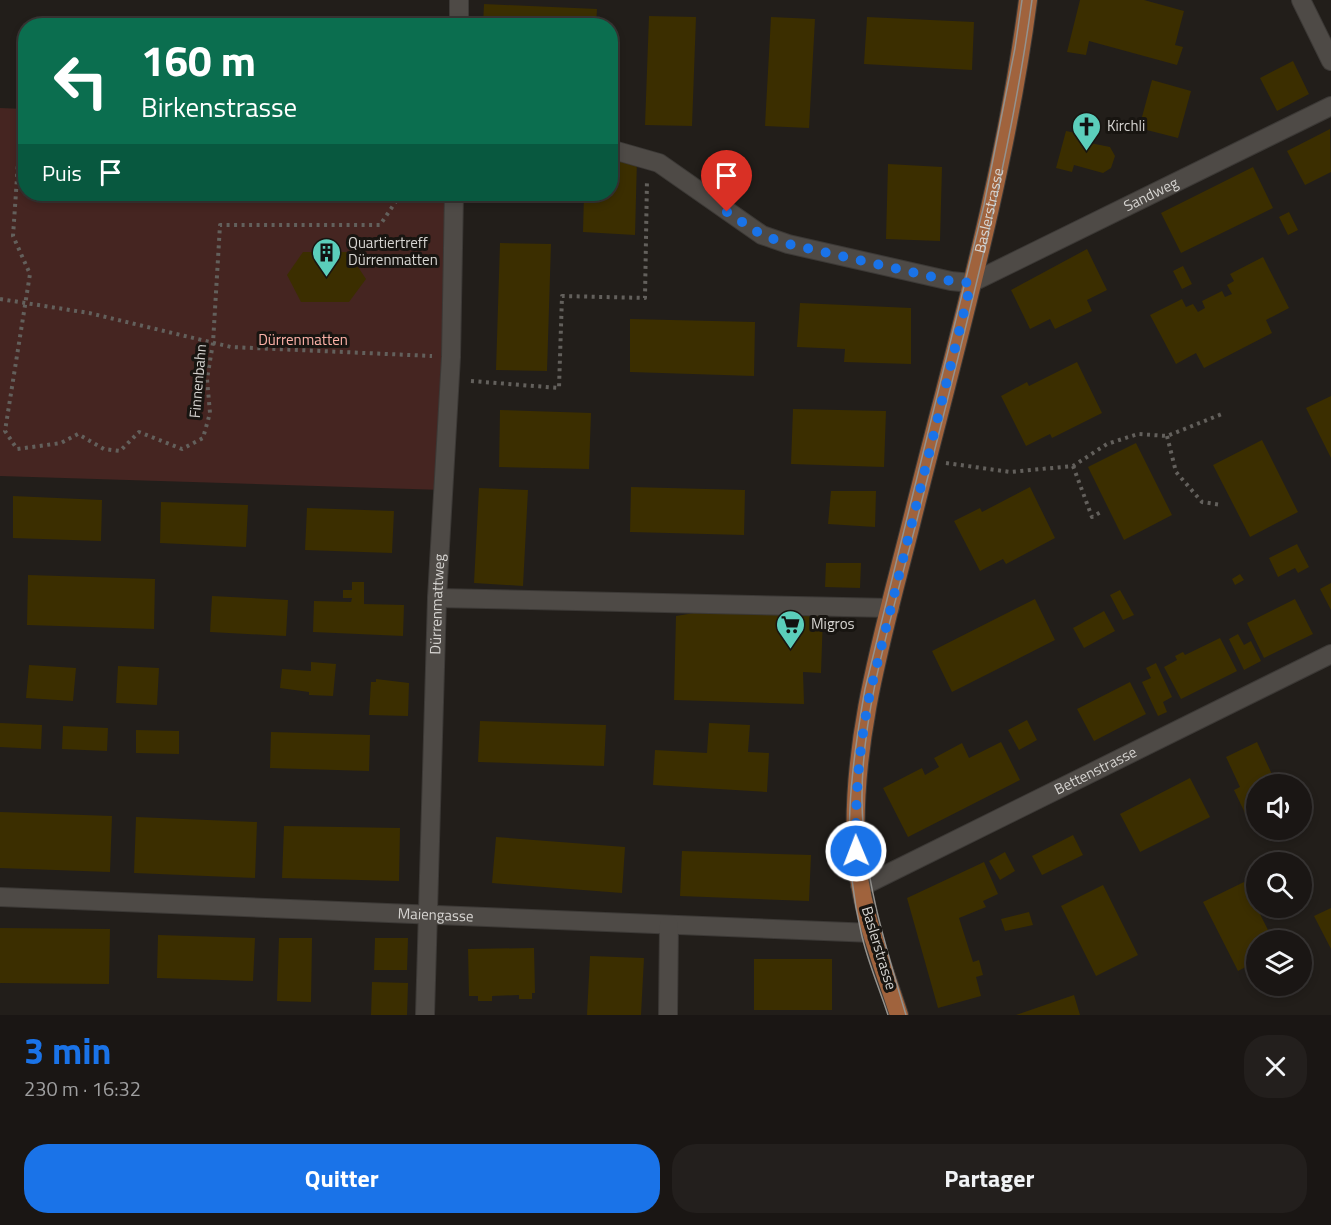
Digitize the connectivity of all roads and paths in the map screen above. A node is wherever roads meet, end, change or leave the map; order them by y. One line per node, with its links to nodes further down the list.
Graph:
1 (459, 0): 4 (street)
2 (1028, 0): 12 (main road, Baslerstrasse)
3 (1301, 0): 5 (street)
4 (459, 18)
5 (1331, 61)
6 (1331, 106): 12 (street, Sandweg)
7 (618, 151): 8 (street)
8 (647, 159): 12 (street); 17 (path)
9 (18, 169): 14 (path, Finnenbahn)
10 (396, 201): 15 (path, Finnenbahn)
11 (454, 201): 16 (street, Dürrenmattweg)
12 (971, 283): 20 (main road, Baslerstrasse)
13 (0, 299): 14 (path)
14 (24, 303): 15 (path); 15 (path, Finnenbahn)
15 (213, 343): 16 (path)
16 (451, 357): 17 (street, Dürrenmattweg)
17 (449, 379): 24 (street, Dürrenmattweg)
18 (1222, 414): 19 (path)
19 (1167, 436): 21 (path); 22 (path)
20 (927, 461): 21 (path); 25 (main road, Baslerstrasse)
21 (1073, 466): 23 (path)
22 (1222, 505)
23 (1101, 512)
24 (437, 598): 25 (street); 29 (street, Dürrenmattweg)
25 (890, 608): 27 (main road, Baslerstrasse)
26 (1331, 654): 27 (street, Bettenstrasse)
27 (860, 885): 31 (main road, Baslerstrasse)
28 (0, 897): 29 (street, Maiengasse)
29 (429, 915): 30 (street, Maiengasse); 32 (street, Dürrenmattweg)
30 (669, 925): 31 (street, Maiengasse); 33 (street)
31 (873, 933): 34 (main road, Baslerstrasse)
32 (425, 1015)
33 (668, 1015)
34 (899, 1015)

